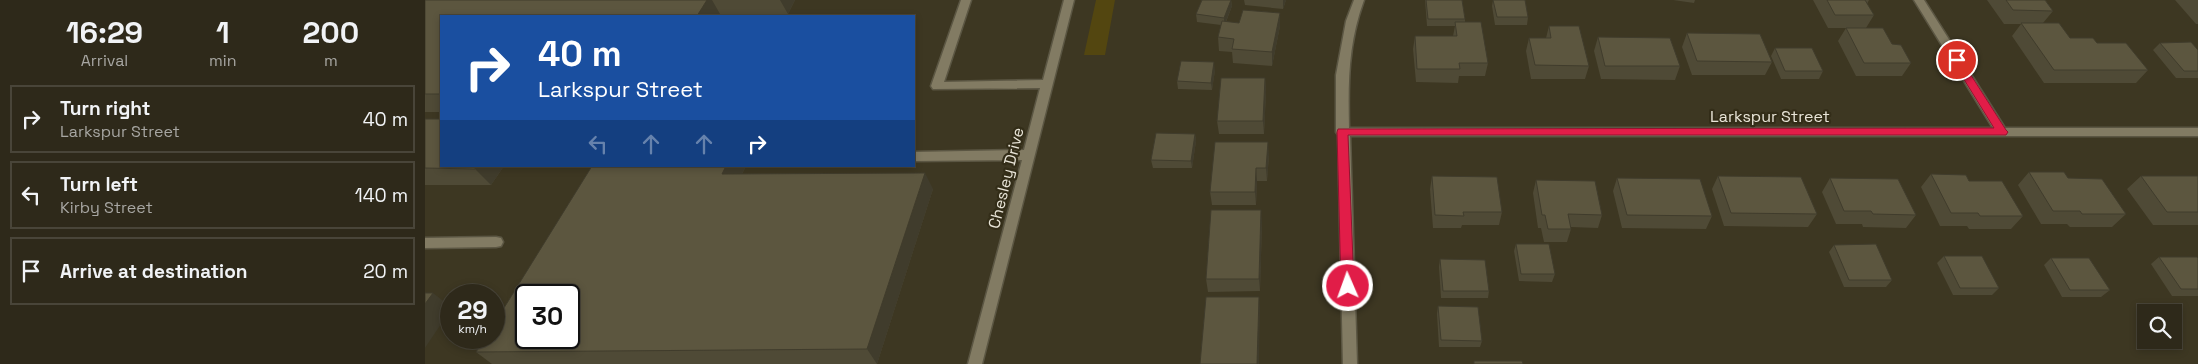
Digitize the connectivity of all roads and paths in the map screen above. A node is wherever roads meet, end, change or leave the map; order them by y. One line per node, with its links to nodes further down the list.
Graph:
1 (966, 0): 5 (street)
2 (1069, 0): 5 (street, Chesley Drive)
3 (1359, 0): 6 (street)
4 (1919, 0): 7 (street)
5 (1047, 84): 9 (street, Chesley Drive)
6 (1342, 132): 7 (street, Larkspur Street); 14 (street)
7 (2002, 132): 8 (street, Larkspur Street)
8 (2198, 132)
9 (1029, 155): 10 (street); 13 (street, Chesley Drive)
10 (915, 156)
11 (425, 242): 12 (street)
12 (496, 242)
13 (975, 364)
14 (1350, 364)

